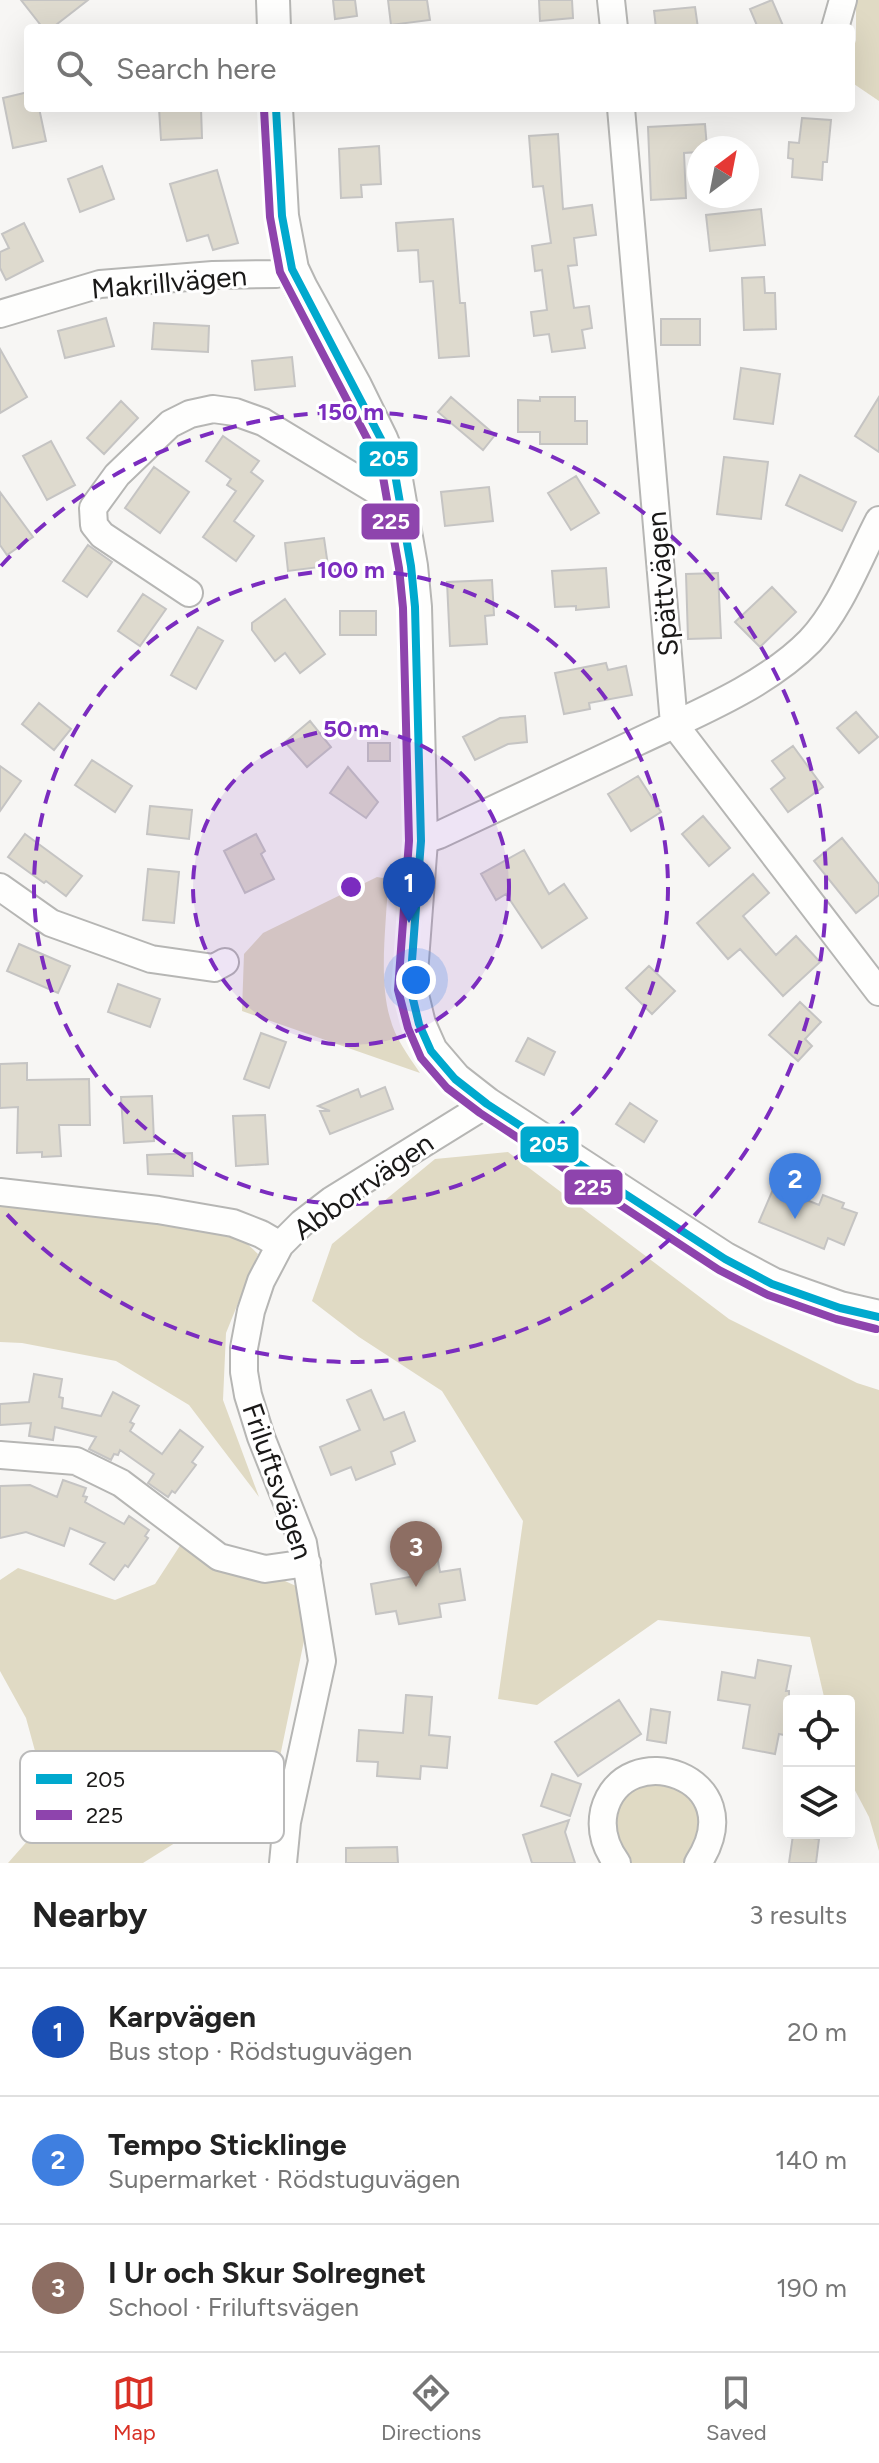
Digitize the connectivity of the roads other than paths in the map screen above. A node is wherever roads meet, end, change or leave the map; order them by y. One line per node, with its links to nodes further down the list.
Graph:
1 (273, 0): 4 (street)
2 (611, 0): 5 (street)
3 (843, 0): 6 (street)
4 (274, 24)
5 (614, 24)
6 (836, 24)
7 (276, 112): 9 (street)
8 (621, 112): 14 (street, Spättvägen)
9 (292, 269): 10 (street, Makrillvägen); 11 (street)
10 (0, 314)
11 (400, 505): 13 (street); 15 (street)
12 (879, 520): 14 (street)
13 (189, 593)
14 (674, 724): 15 (street); 18 (street)
15 (421, 841): 19 (street)
16 (0, 887): 17 (street)
17 (225, 962)
18 (879, 992)
19 (487, 1104): 21 (street, Abborrvägen); 22 (street)
20 (0, 1192): 21 (street, Abborrvägen)
21 (280, 1245): 24 (street, Friluftsvägen)
22 (879, 1317)
23 (0, 1455): 24 (street)
24 (307, 1563): 25 (street, Friluftsvägen)
25 (283, 1863)
26 (617, 1863): 27 (street)
27 (698, 1863)

